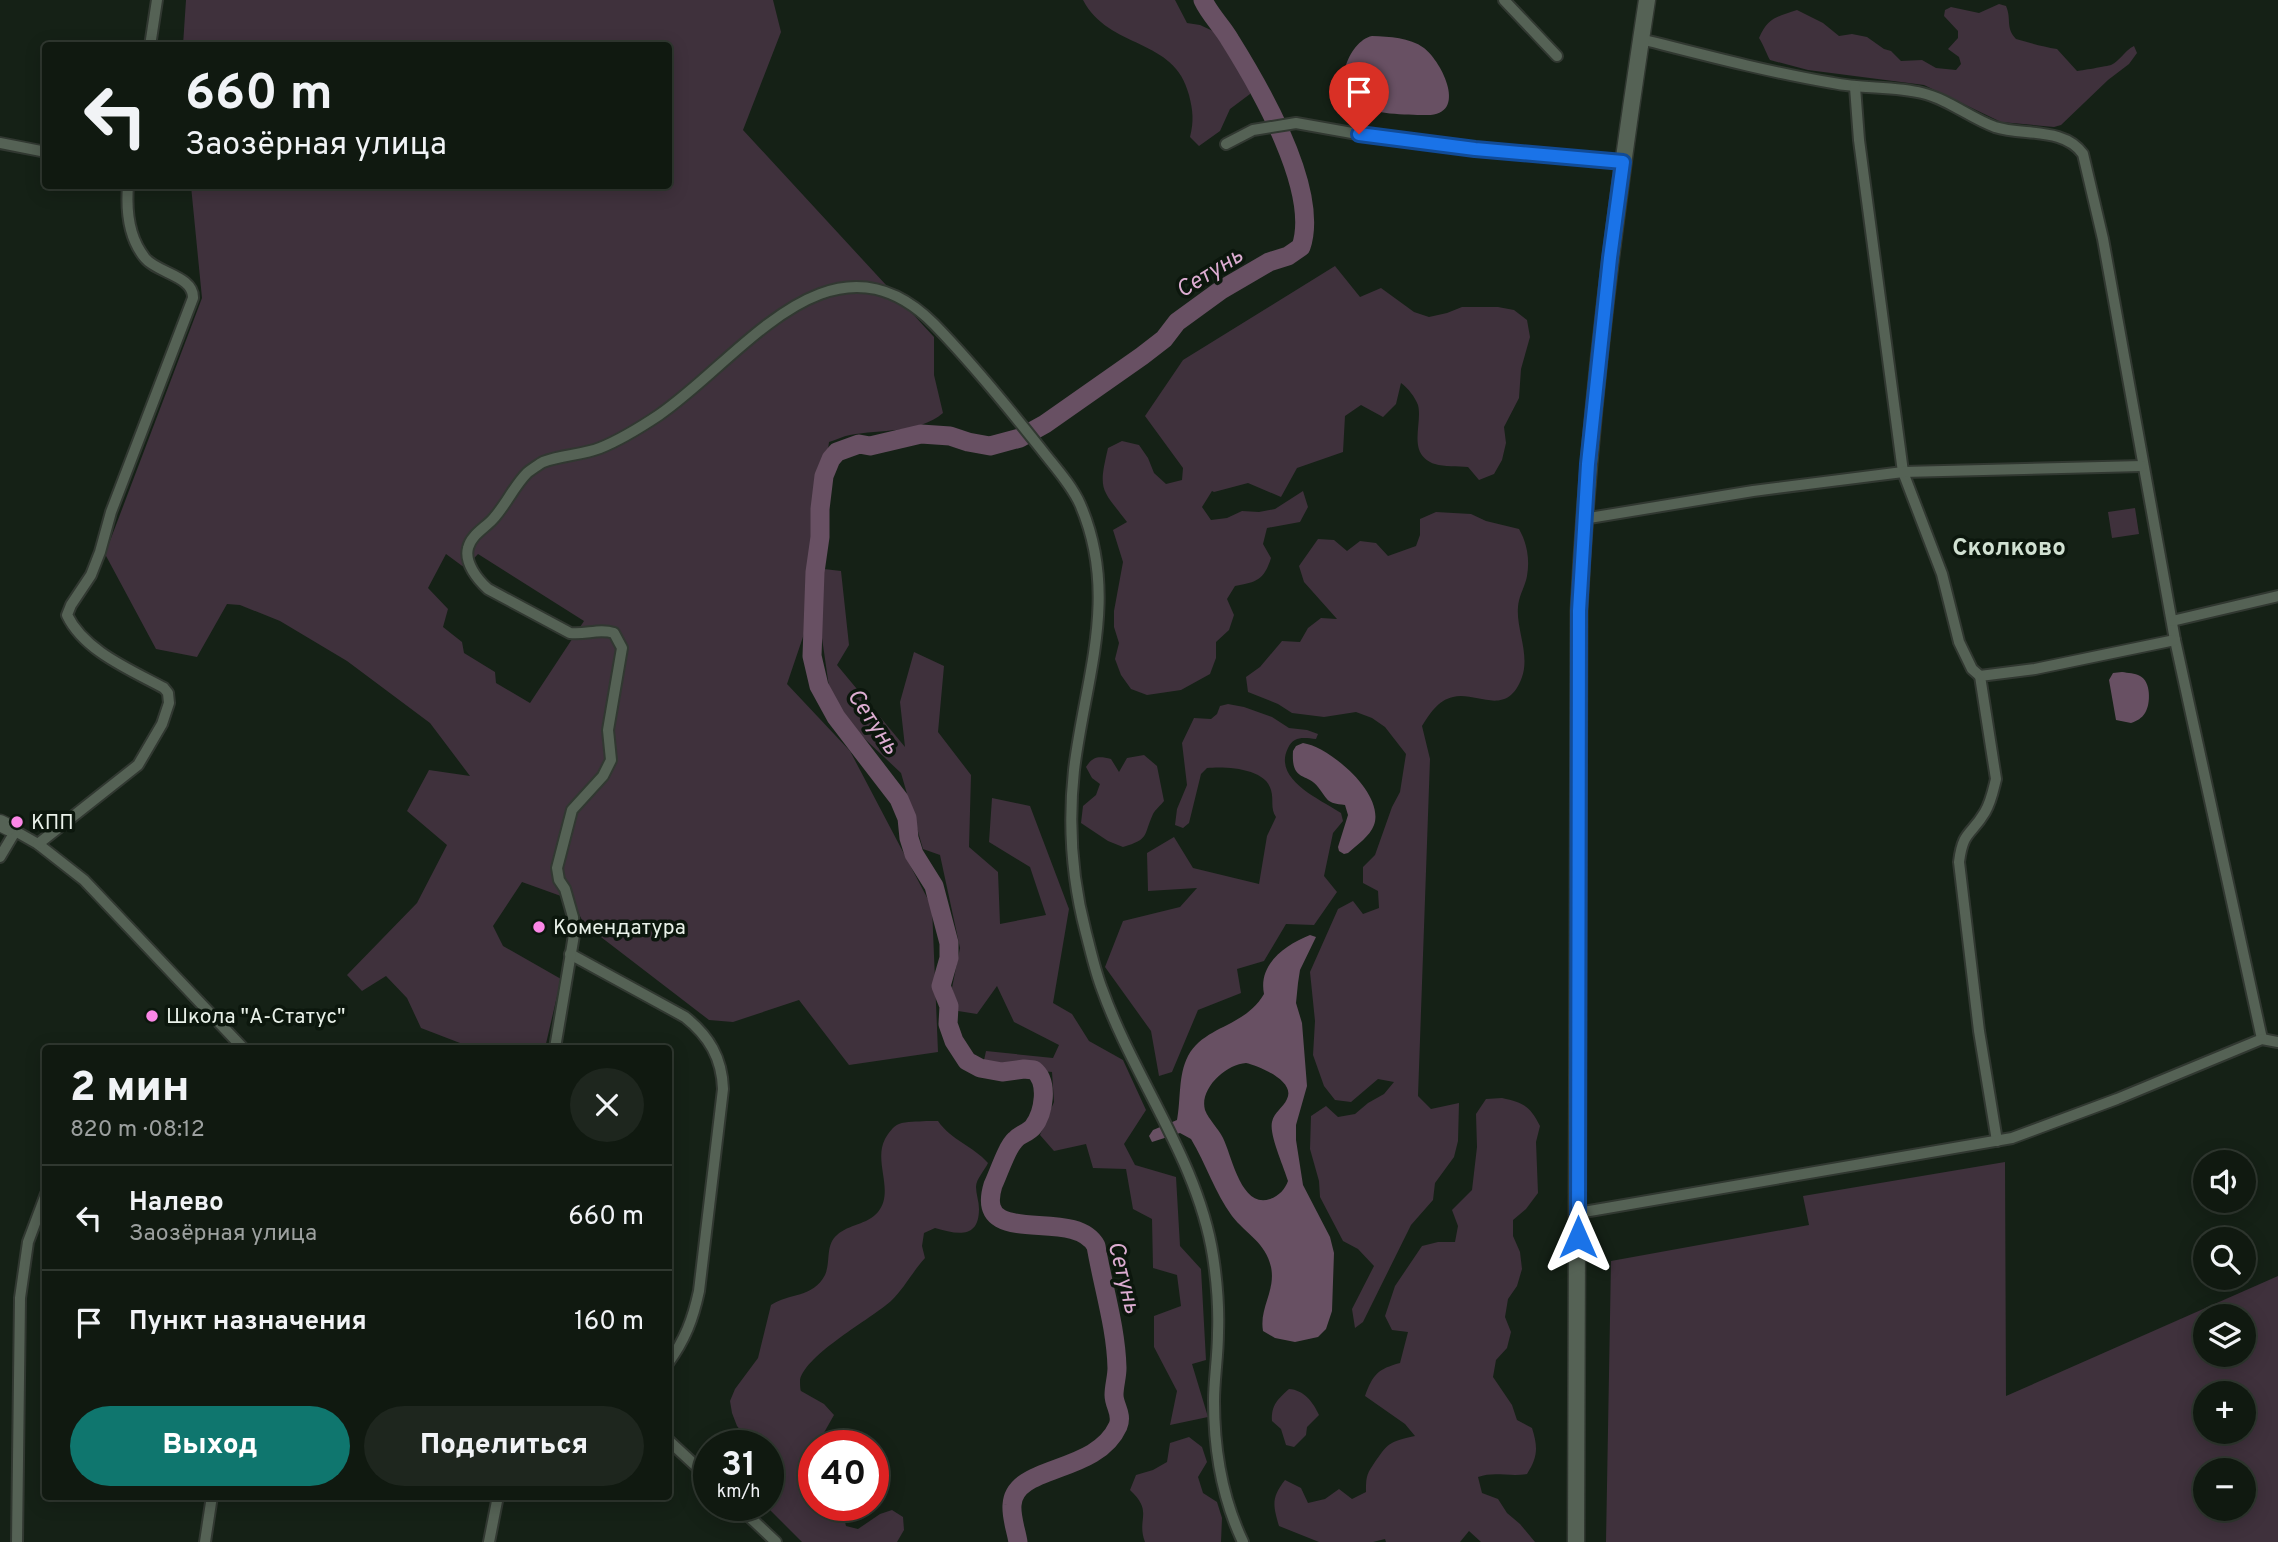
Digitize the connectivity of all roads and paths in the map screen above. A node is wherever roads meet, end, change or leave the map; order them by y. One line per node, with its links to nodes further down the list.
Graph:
1 (157, 0): 5 (street)
2 (1504, 0): 6 (street)
3 (1647, 0): 4 (street)
4 (1641, 39): 7 (street); 11 (street)
5 (151, 42)
6 (1557, 56)
7 (1855, 87): 13 (street); 14 (street)
8 (0, 143): 10 (street)
9 (1226, 144): 11 (street)
10 (42, 151)
11 (1623, 162): 15 (street)
12 (128, 189): 21 (street)
13 (2142, 466): 14 (street); 17 (street)
14 (1903, 472): 15 (street); 19 (street)
15 (1583, 519): 30 (street)
16 (2278, 596): 17 (street)
17 (2172, 621): 18 (street)
18 (2175, 640): 19 (street); 24 (street)
19 (1980, 677): 28 (street)
20 (8, 826): 21 (street); 22 (street)
21 (38, 844): 26 (street)
22 (0, 857)
23 (570, 954): 27 (street); 31 (street); 41 (street)
24 (2262, 1038): 25 (street); 28 (street)
25 (2278, 1042)
26 (240, 1045)
27 (555, 1045)
28 (1997, 1141): 30 (street)
29 (42, 1205): 37 (street)
30 (1578, 1213): 42 (street)
31 (672, 1358)
32 (672, 1444): 33 (street)
33 (693, 1463)
34 (211, 1500): 38 (street)
35 (497, 1500): 39 (street)
36 (754, 1521): 40 (street)
37 (17, 1542)
38 (205, 1542)
39 (489, 1542)
40 (776, 1542)
41 (1243, 1542)
42 (1576, 1542)

